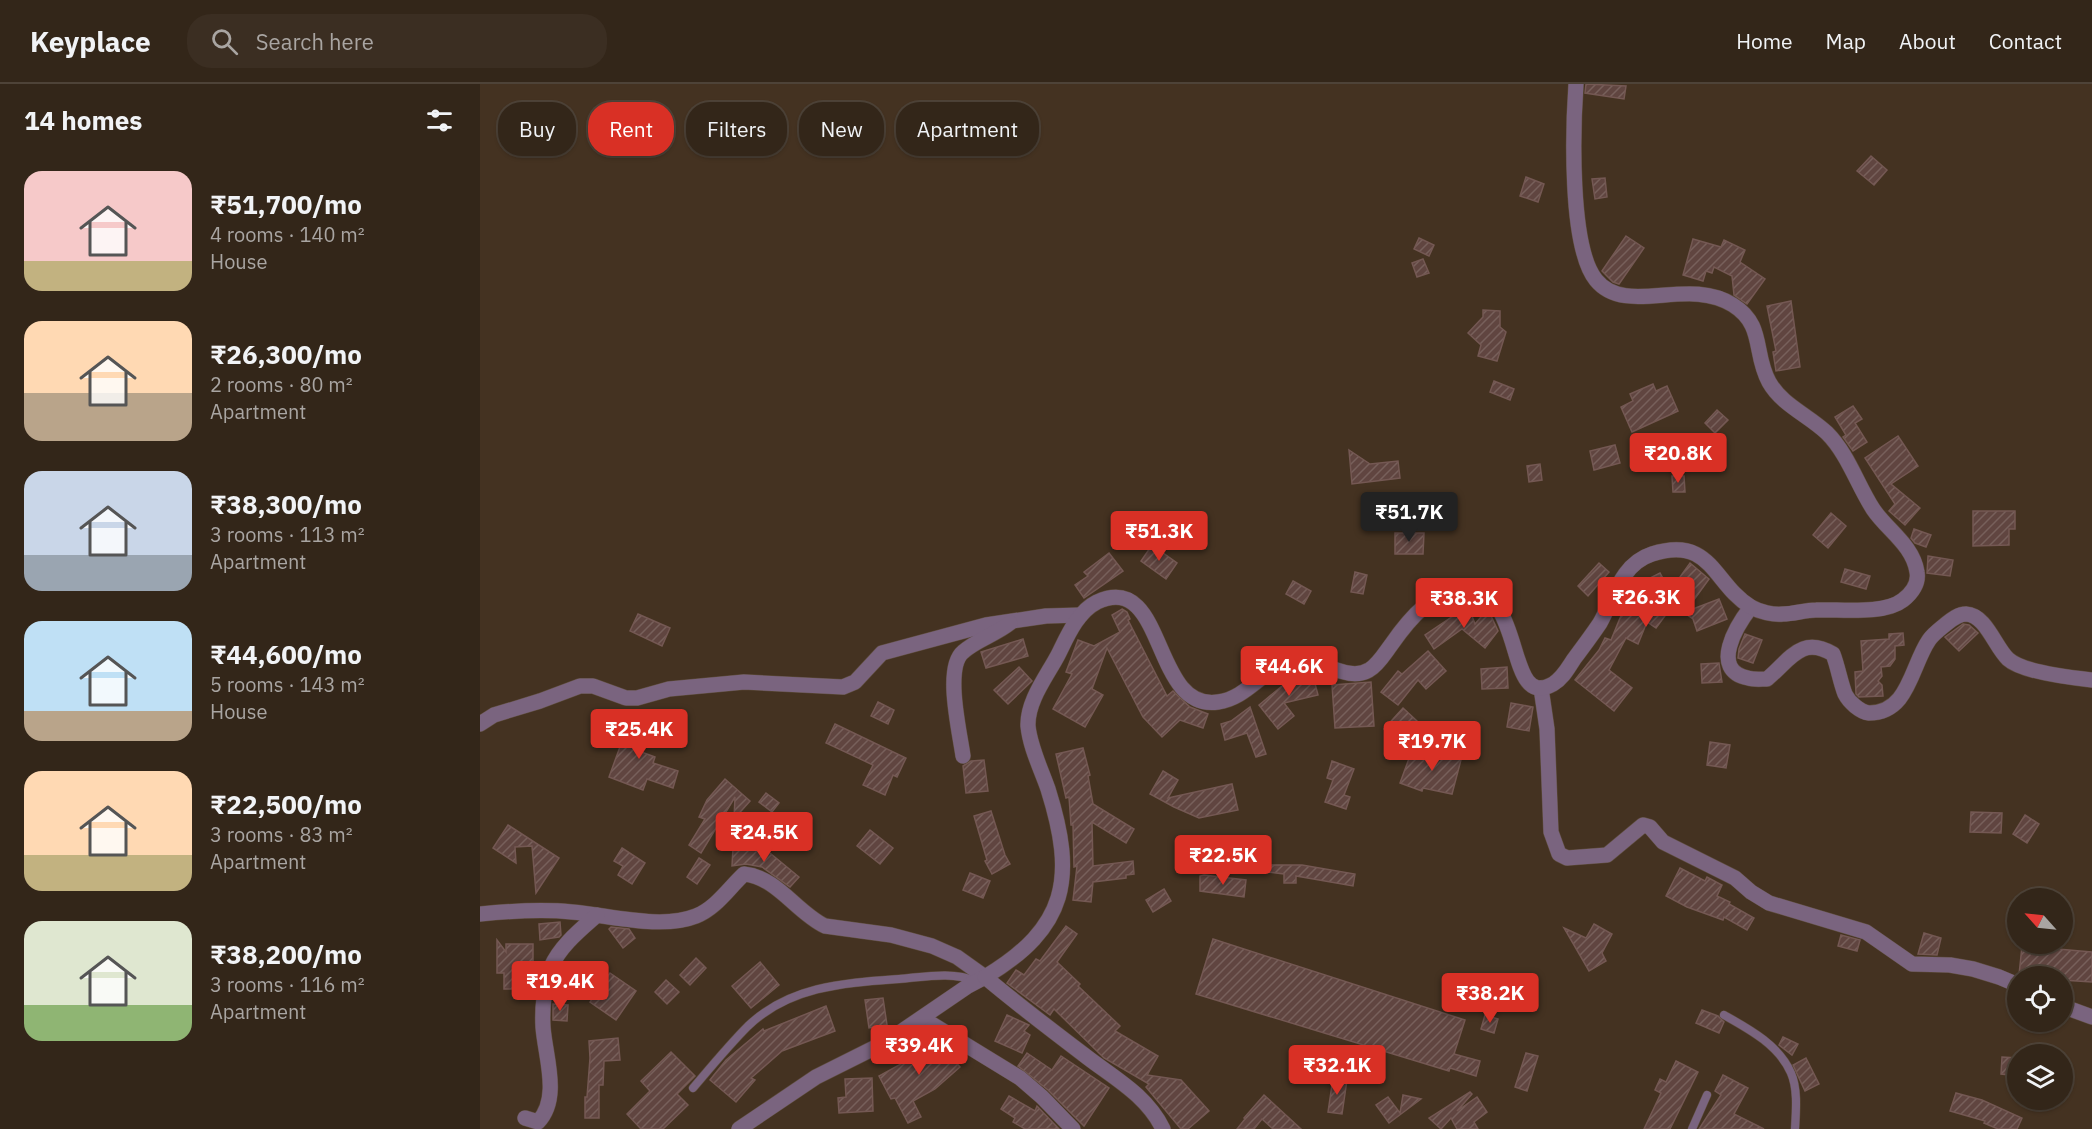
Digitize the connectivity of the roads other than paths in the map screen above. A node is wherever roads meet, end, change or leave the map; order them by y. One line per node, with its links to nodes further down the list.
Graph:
1 (1576, 84): 2 (street)
2 (1751, 607): 5 (street); 6 (street)
3 (1081, 615): 4 (street); 6 (street); 11 (street)
4 (1012, 621): 7 (street); 8 (street)
5 (2092, 680)
6 (1541, 688): 12 (street)
7 (480, 724)
8 (963, 756)
9 (480, 914): 10 (street)
10 (597, 915): 11 (street); 19 (street)
11 (981, 979): 16 (street); 17 (lane); 22 (street)
12 (2007, 980)
13 (2073, 1010): 15 (street)
14 (1724, 1015): 24 (lane)
15 (2092, 1017)
16 (922, 1018): 20 (street); 21 (street)
17 (693, 1088)
18 (1707, 1095): 23 (lane)
19 (525, 1118)
20 (739, 1129)
21 (1073, 1129)
22 (1163, 1129)
23 (1692, 1129)
24 (1795, 1129)

